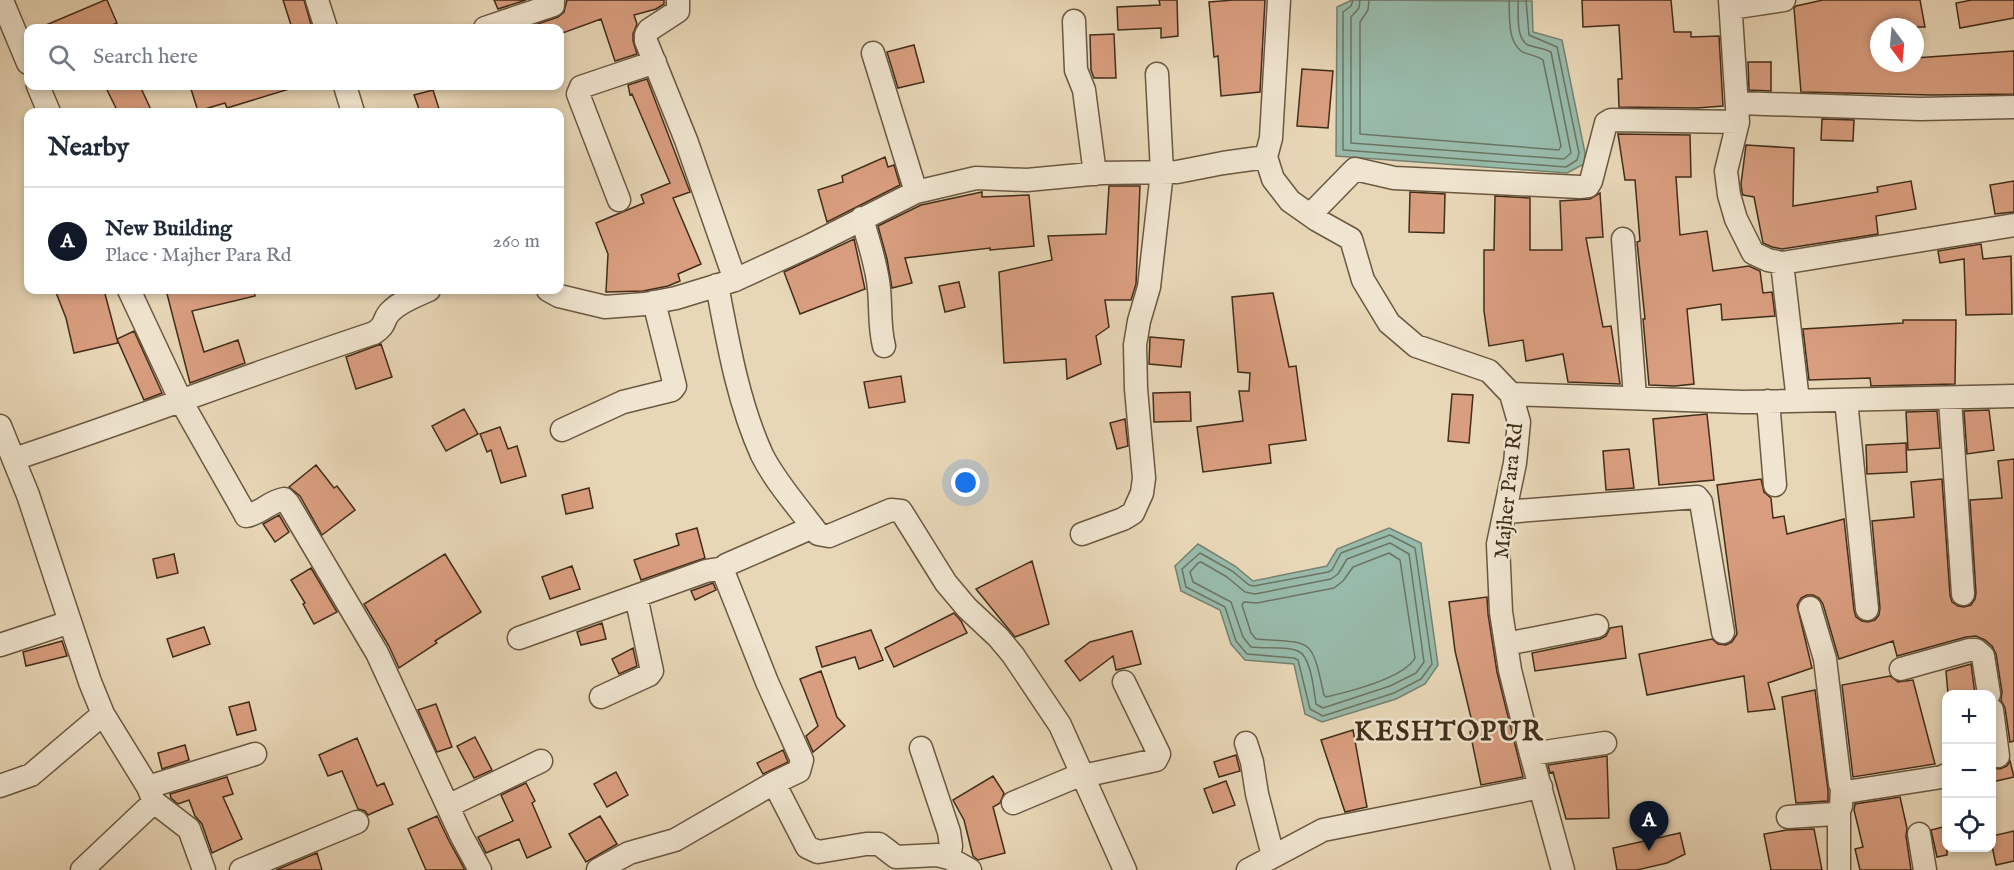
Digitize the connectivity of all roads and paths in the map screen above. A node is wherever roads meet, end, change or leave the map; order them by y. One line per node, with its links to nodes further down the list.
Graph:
1 (317, 0): 9 (street)
2 (553, 0): 10 (street)
3 (678, 0): 13 (street)
4 (1279, 0): 21 (street)
5 (1784, 0): 7 (street)
6 (0, 2): 11 (street)
7 (1731, 4): 20 (street)
8 (1074, 21): 23 (street)
9 (325, 24)
10 (498, 24)
11 (24, 53)
12 (873, 53): 24 (street)
13 (655, 63): 25 (street); 31 (street)
14 (1157, 74): 22 (street)
15 (40, 90): 18 (street)
16 (346, 90): 19 (street)
17 (2014, 107): 20 (street)
18 (47, 108)
19 (352, 108)
20 (1738, 112): 26 (street); 30 (street)
21 (1266, 157): 22 (street); 26 (street)
22 (1162, 172): 23 (street); 53 (street)
23 (1095, 174): 24 (street)
24 (916, 192): 27 (street)
25 (620, 200)
26 (1310, 215): 39 (street, Majher Para Rd)
27 (862, 218): 31 (street); 38 (street)
28 (2014, 225): 30 (street)
29 (1623, 239): 41 (street)
30 (1782, 263): 46 (street)
31 (726, 283): 36 (street); 52 (street)
32 (131, 294): 44 (street)
33 (387, 294): 37 (street)
34 (420, 294): 37 (street)
35 (555, 294): 36 (street)
36 (654, 302): 48 (street)
37 (388, 312): 44 (street)
38 (884, 346)
39 (1511, 394): 41 (street); 51 (street, Majher Para Rd)
40 (2014, 396): 42 (street)
41 (1635, 397): 45 (street)
42 (1950, 399): 43 (street); 55 (street)
43 (1846, 400): 46 (street); 58 (street)
44 (181, 401): 49 (street); 86 (street)
45 (1768, 401): 46 (street); 50 (street)
46 (1798, 401)
47 (0, 426): 49 (street)
48 (562, 430)
49 (14, 459): 59 (street)
50 (1775, 484)
51 (1505, 512): 61 (street); 63 (street, Majher Para Rd)
52 (813, 528): 54 (street); 78 (street)
53 (1082, 534)
54 (724, 568): 56 (street); 80 (street)
55 (1963, 594)
56 (636, 596): 62 (street); 68 (street)
57 (1810, 608): 83 (street)
58 (1867, 609)
59 (70, 622): 64 (street); 69 (street)
60 (1597, 626): 63 (street)
61 (1723, 632)
62 (519, 638)
63 (1506, 644): 75 (street, Majher Para Rd)
64 (0, 645)
65 (1901, 669): 67 (street)
66 (1124, 682): 78 (street)
67 (1988, 690)
68 (601, 697)
69 (103, 714): 81 (street); 84 (street)
70 (1996, 723): 76 (street)
71 (1246, 743): 91 (street)
72 (1605, 743): 75 (street)
73 (921, 748): 92 (street)
74 (255, 754): 84 (street)
75 (1531, 754): 82 (street, Majher Para Rd)
76 (2006, 756)
77 (541, 761): 86 (street)
78 (1082, 775): 85 (street); 99 (street)
79 (1942, 776): 83 (street)
80 (774, 783): 92 (street); 97 (street)
81 (0, 786)
82 (1541, 787): 91 (street); 101 (street, Majher Para Rd)
83 (1842, 788): 87 (street)
84 (151, 795): 93 (street); 94 (street)
85 (1013, 802)
86 (448, 806): 96 (street)
87 (1839, 812): 88 (street); 102 (street)
88 (1788, 817)
89 (357, 822): 95 (street)
90 (1920, 834): 103 (street)
91 (1274, 856): 100 (street)
92 (949, 858): 98 (street)
93 (82, 870)
94 (204, 870)
95 (242, 870)
96 (480, 870)
97 (598, 870)
98 (970, 870)
99 (1125, 870)
100 (1248, 870)
101 (1563, 870)
102 (1839, 870)
103 (1925, 870)

